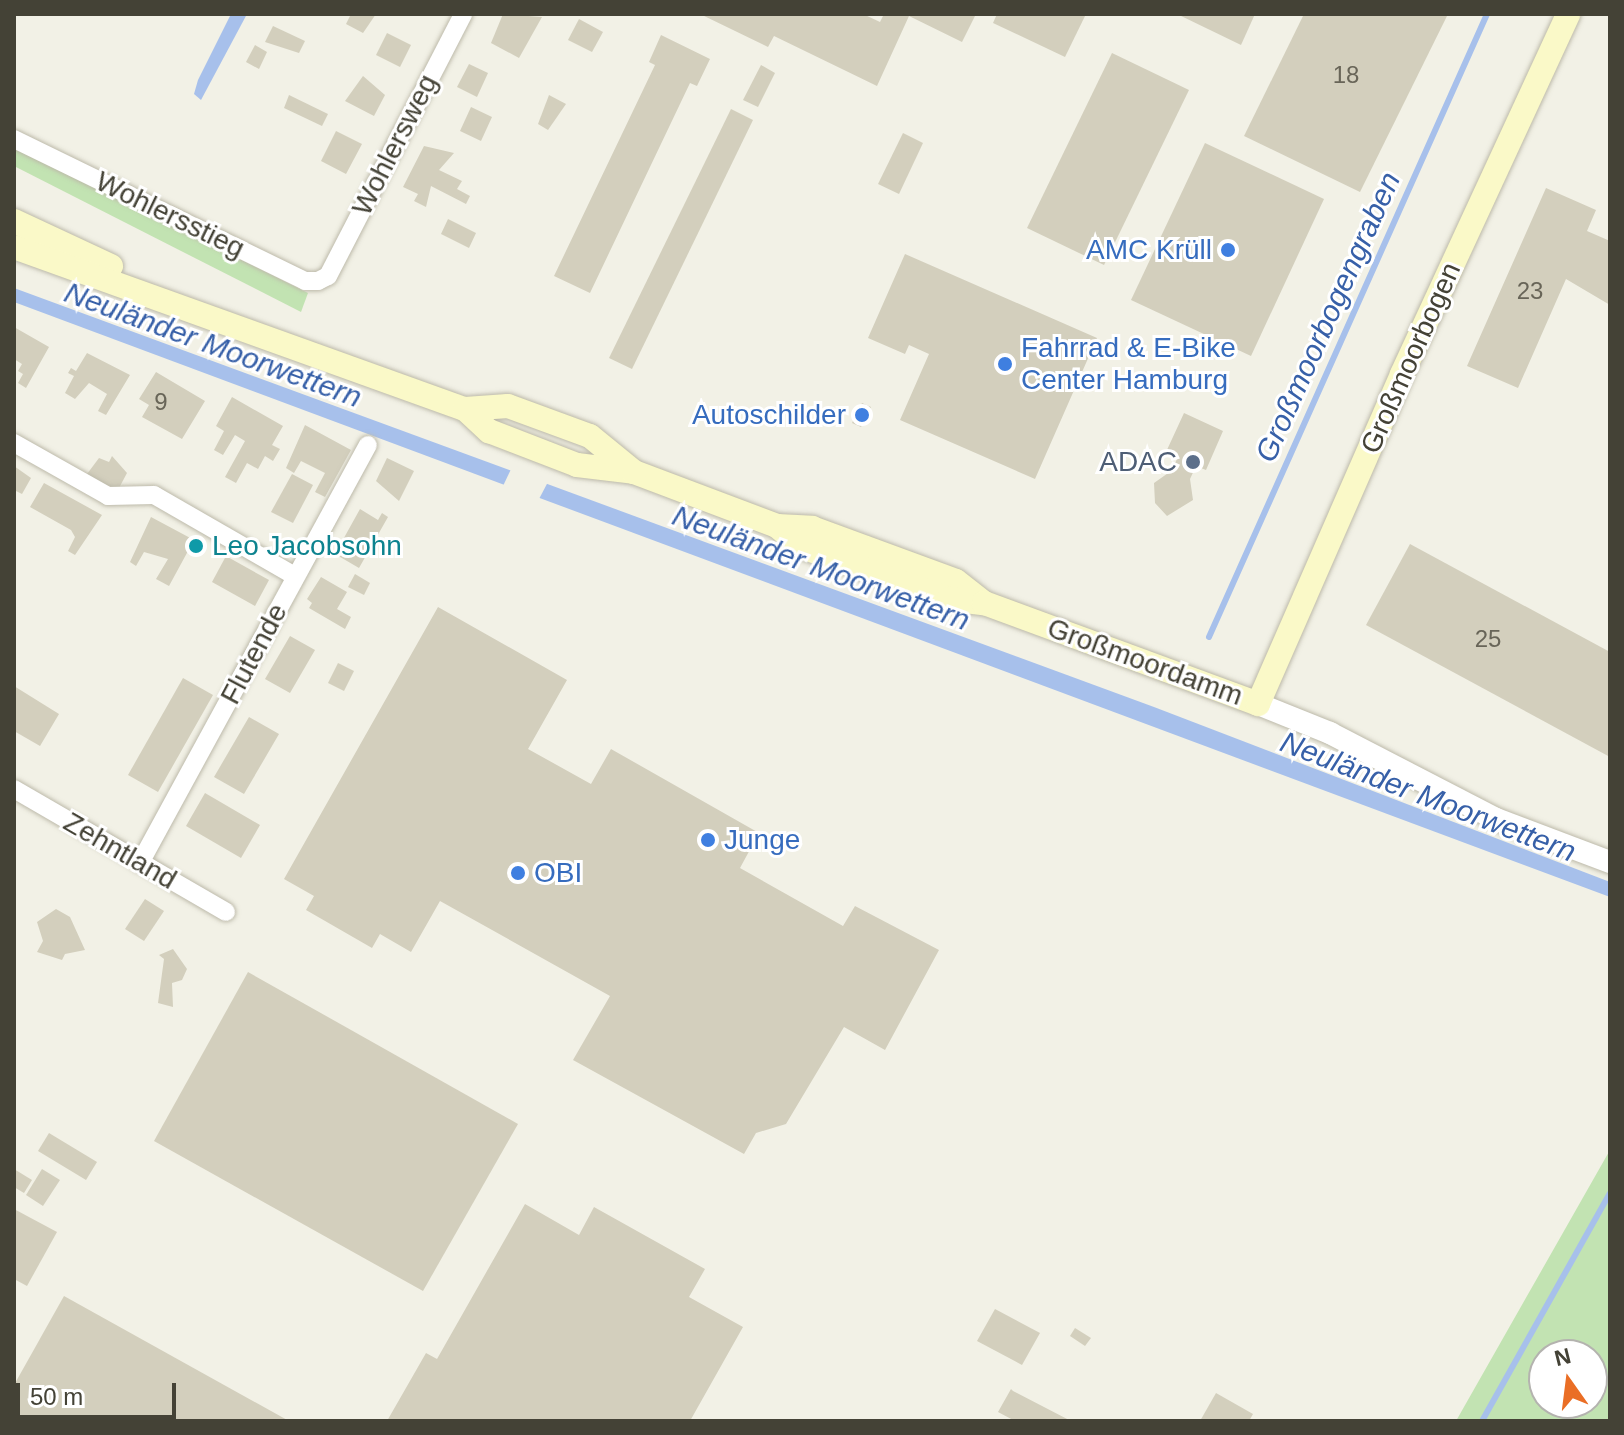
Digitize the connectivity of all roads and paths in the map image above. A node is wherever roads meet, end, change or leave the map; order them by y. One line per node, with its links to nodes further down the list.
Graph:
1 (463, 14): 6 (street, Wohlersweg)
2 (1568, 14): 17 (main road, Großmoorbogen)
3 (14, 139): 6 (street, Wohlersstieg)
4 (14, 221): 7 (main road, Großmoordamm)
5 (14, 247): 7 (main road, Großmoordamm)
6 (328, 276)
7 (245, 326): 8 (main road, Großmoordamm)
8 (465, 409): 11 (main road, Großmoordamm); 11 (main road, Großmoordamm)
9 (14, 443): 15 (street)
10 (368, 445): 15 (street, Flutende)
11 (634, 472): 12 (main road, Großmoordamm)
12 (777, 526): 13 (main road, Großmoordamm); 14 (main road, Großmoordamm)
13 (849, 542): 14 (main road); 16 (main road, Großmoordamm)
14 (817, 552): 16 (main road, Großmoordamm)
15 (295, 576): 20 (street, Flutende)
16 (984, 603): 17 (main road, Großmoordamm)
17 (1258, 704): 19 (street, Großmoordamm)
18 (14, 789): 20 (street, Zehntland)
19 (1610, 862)
20 (140, 863): 21 (street, Zehntland)
21 (226, 912)

